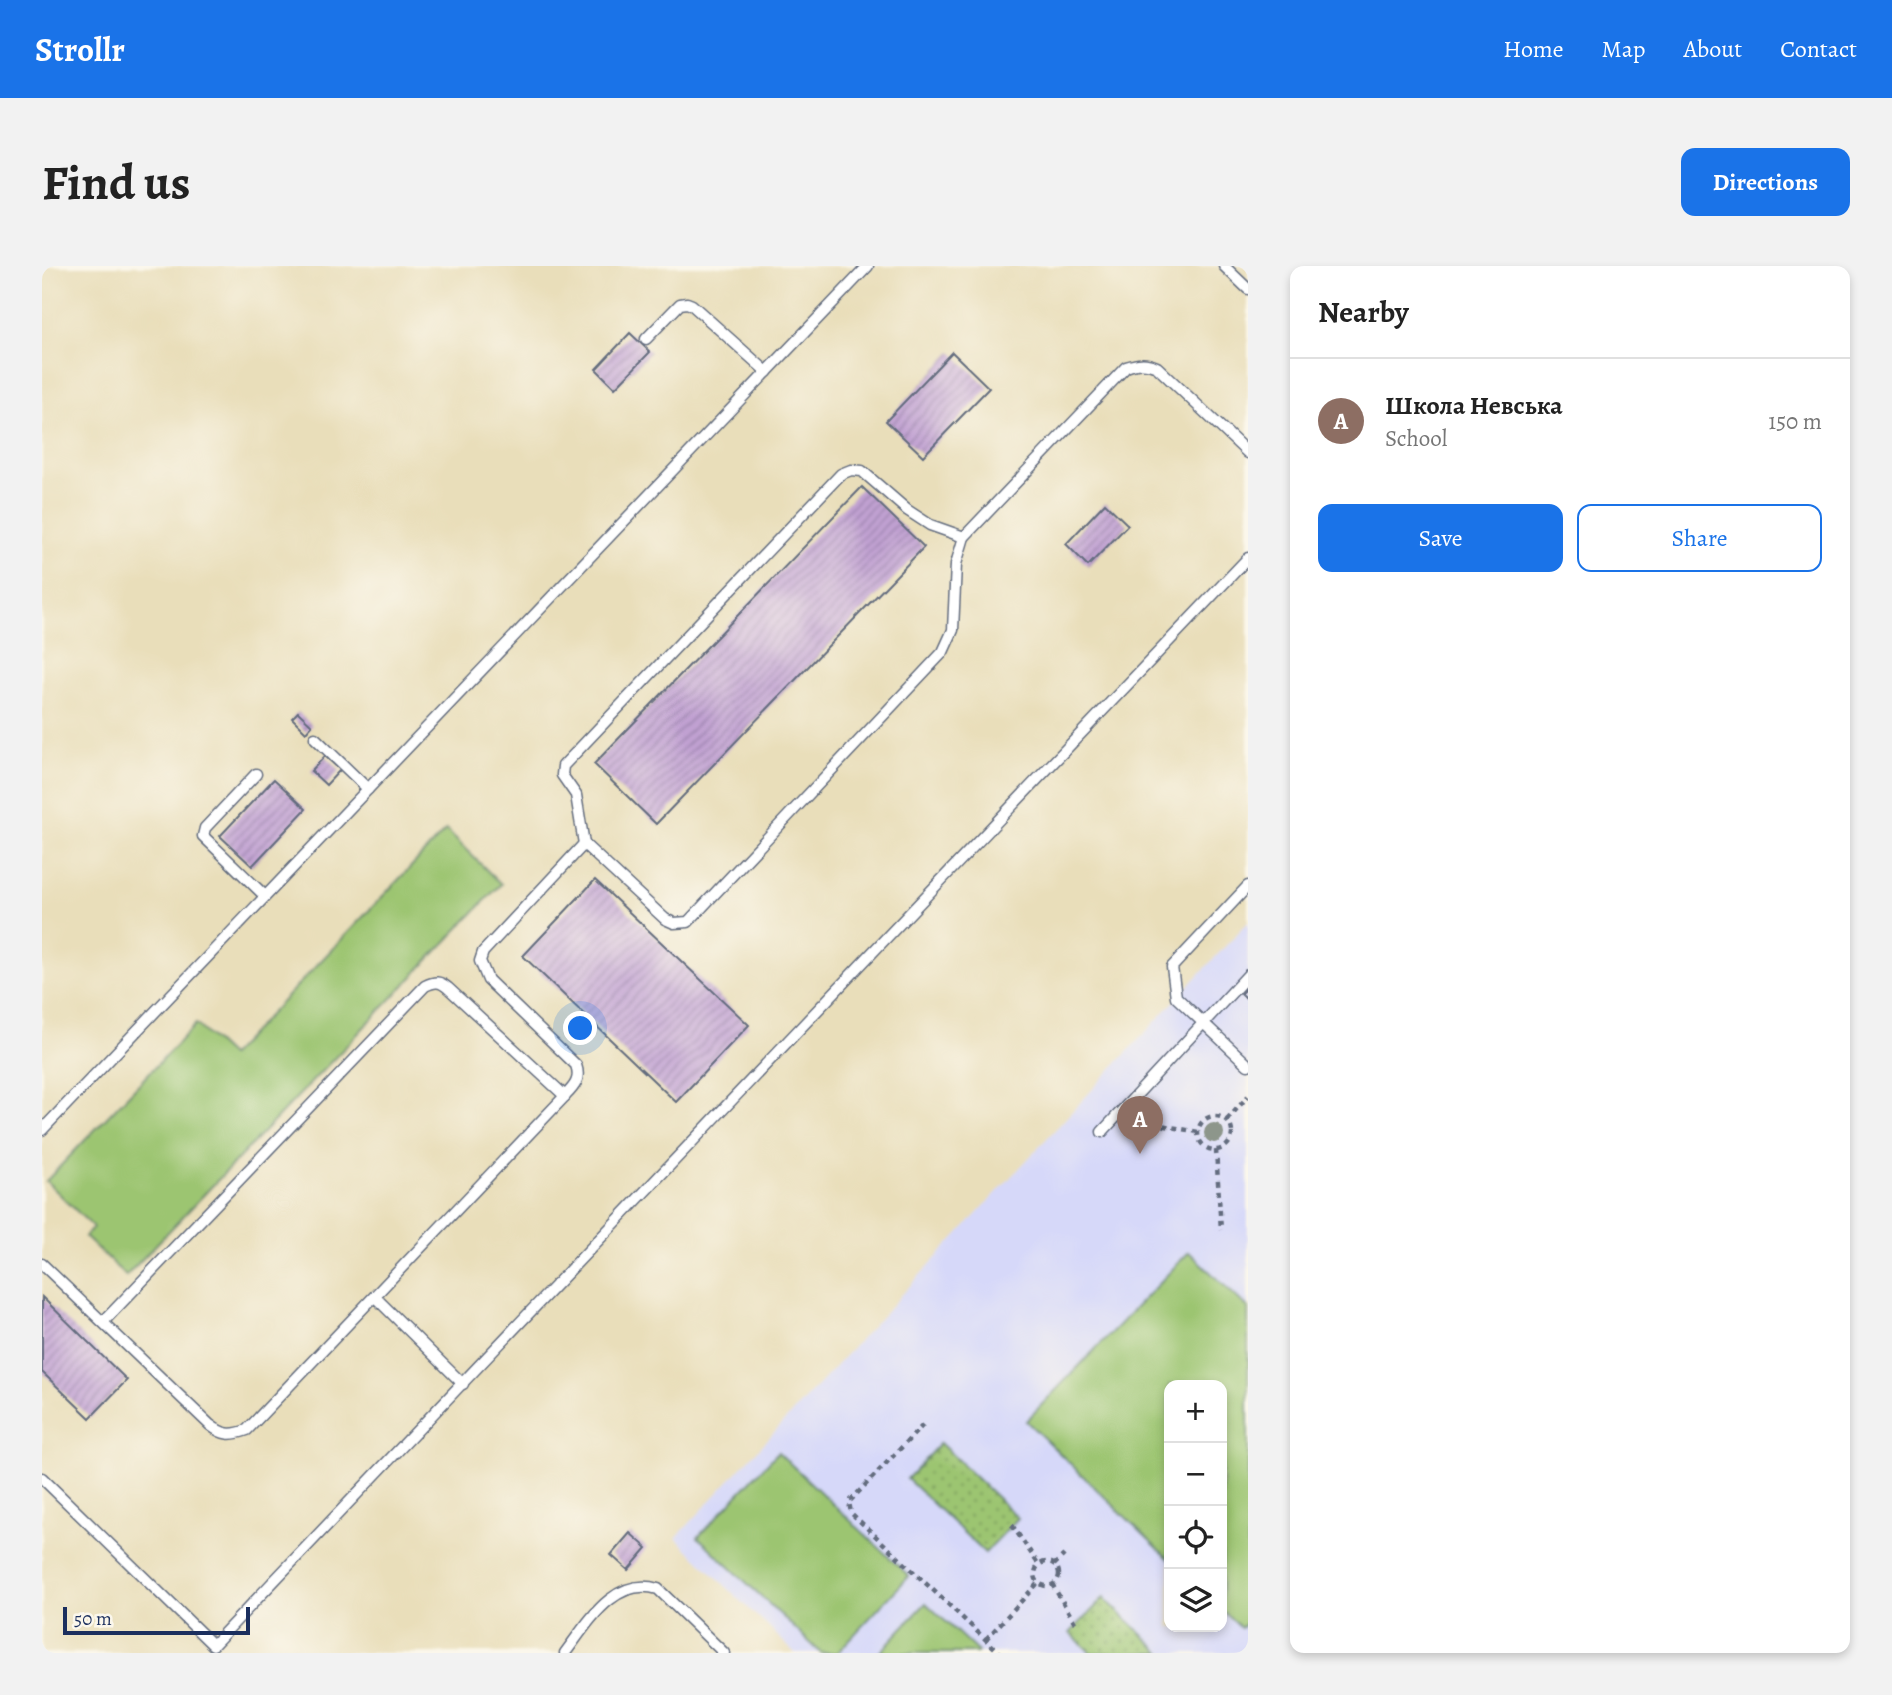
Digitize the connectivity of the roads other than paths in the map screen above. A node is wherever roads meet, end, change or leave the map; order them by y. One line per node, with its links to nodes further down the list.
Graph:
1 (868, 266): 5 (lane)
2 (1224, 266): 3 (lane)
3 (1248, 289)
4 (646, 339): 5 (lane)
5 (767, 372): 11 (lane)
6 (1248, 453): 7 (lane)
7 (964, 537): 12 (lane); 12 (lane)
8 (1248, 558): 24 (lane)
9 (315, 738): 11 (lane)
10 (256, 774): 14 (lane)
11 (368, 789): 14 (lane)
12 (584, 844): 18 (lane)
13 (1248, 886): 16 (lane)
14 (265, 896): 19 (lane)
15 (1248, 975): 16 (lane)
16 (1203, 1023): 17 (lane); 20 (lane)
17 (1248, 1065)
18 (565, 1096): 22 (lane); 23 (lane)
19 (42, 1130)
20 (1102, 1132)
21 (42, 1264): 23 (lane)
22 (375, 1297): 23 (lane); 24 (lane)
23 (103, 1322)
24 (463, 1384): 26 (lane)
25 (42, 1478): 26 (lane)
26 (218, 1649)
27 (565, 1653): 28 (lane)
28 (724, 1653)

